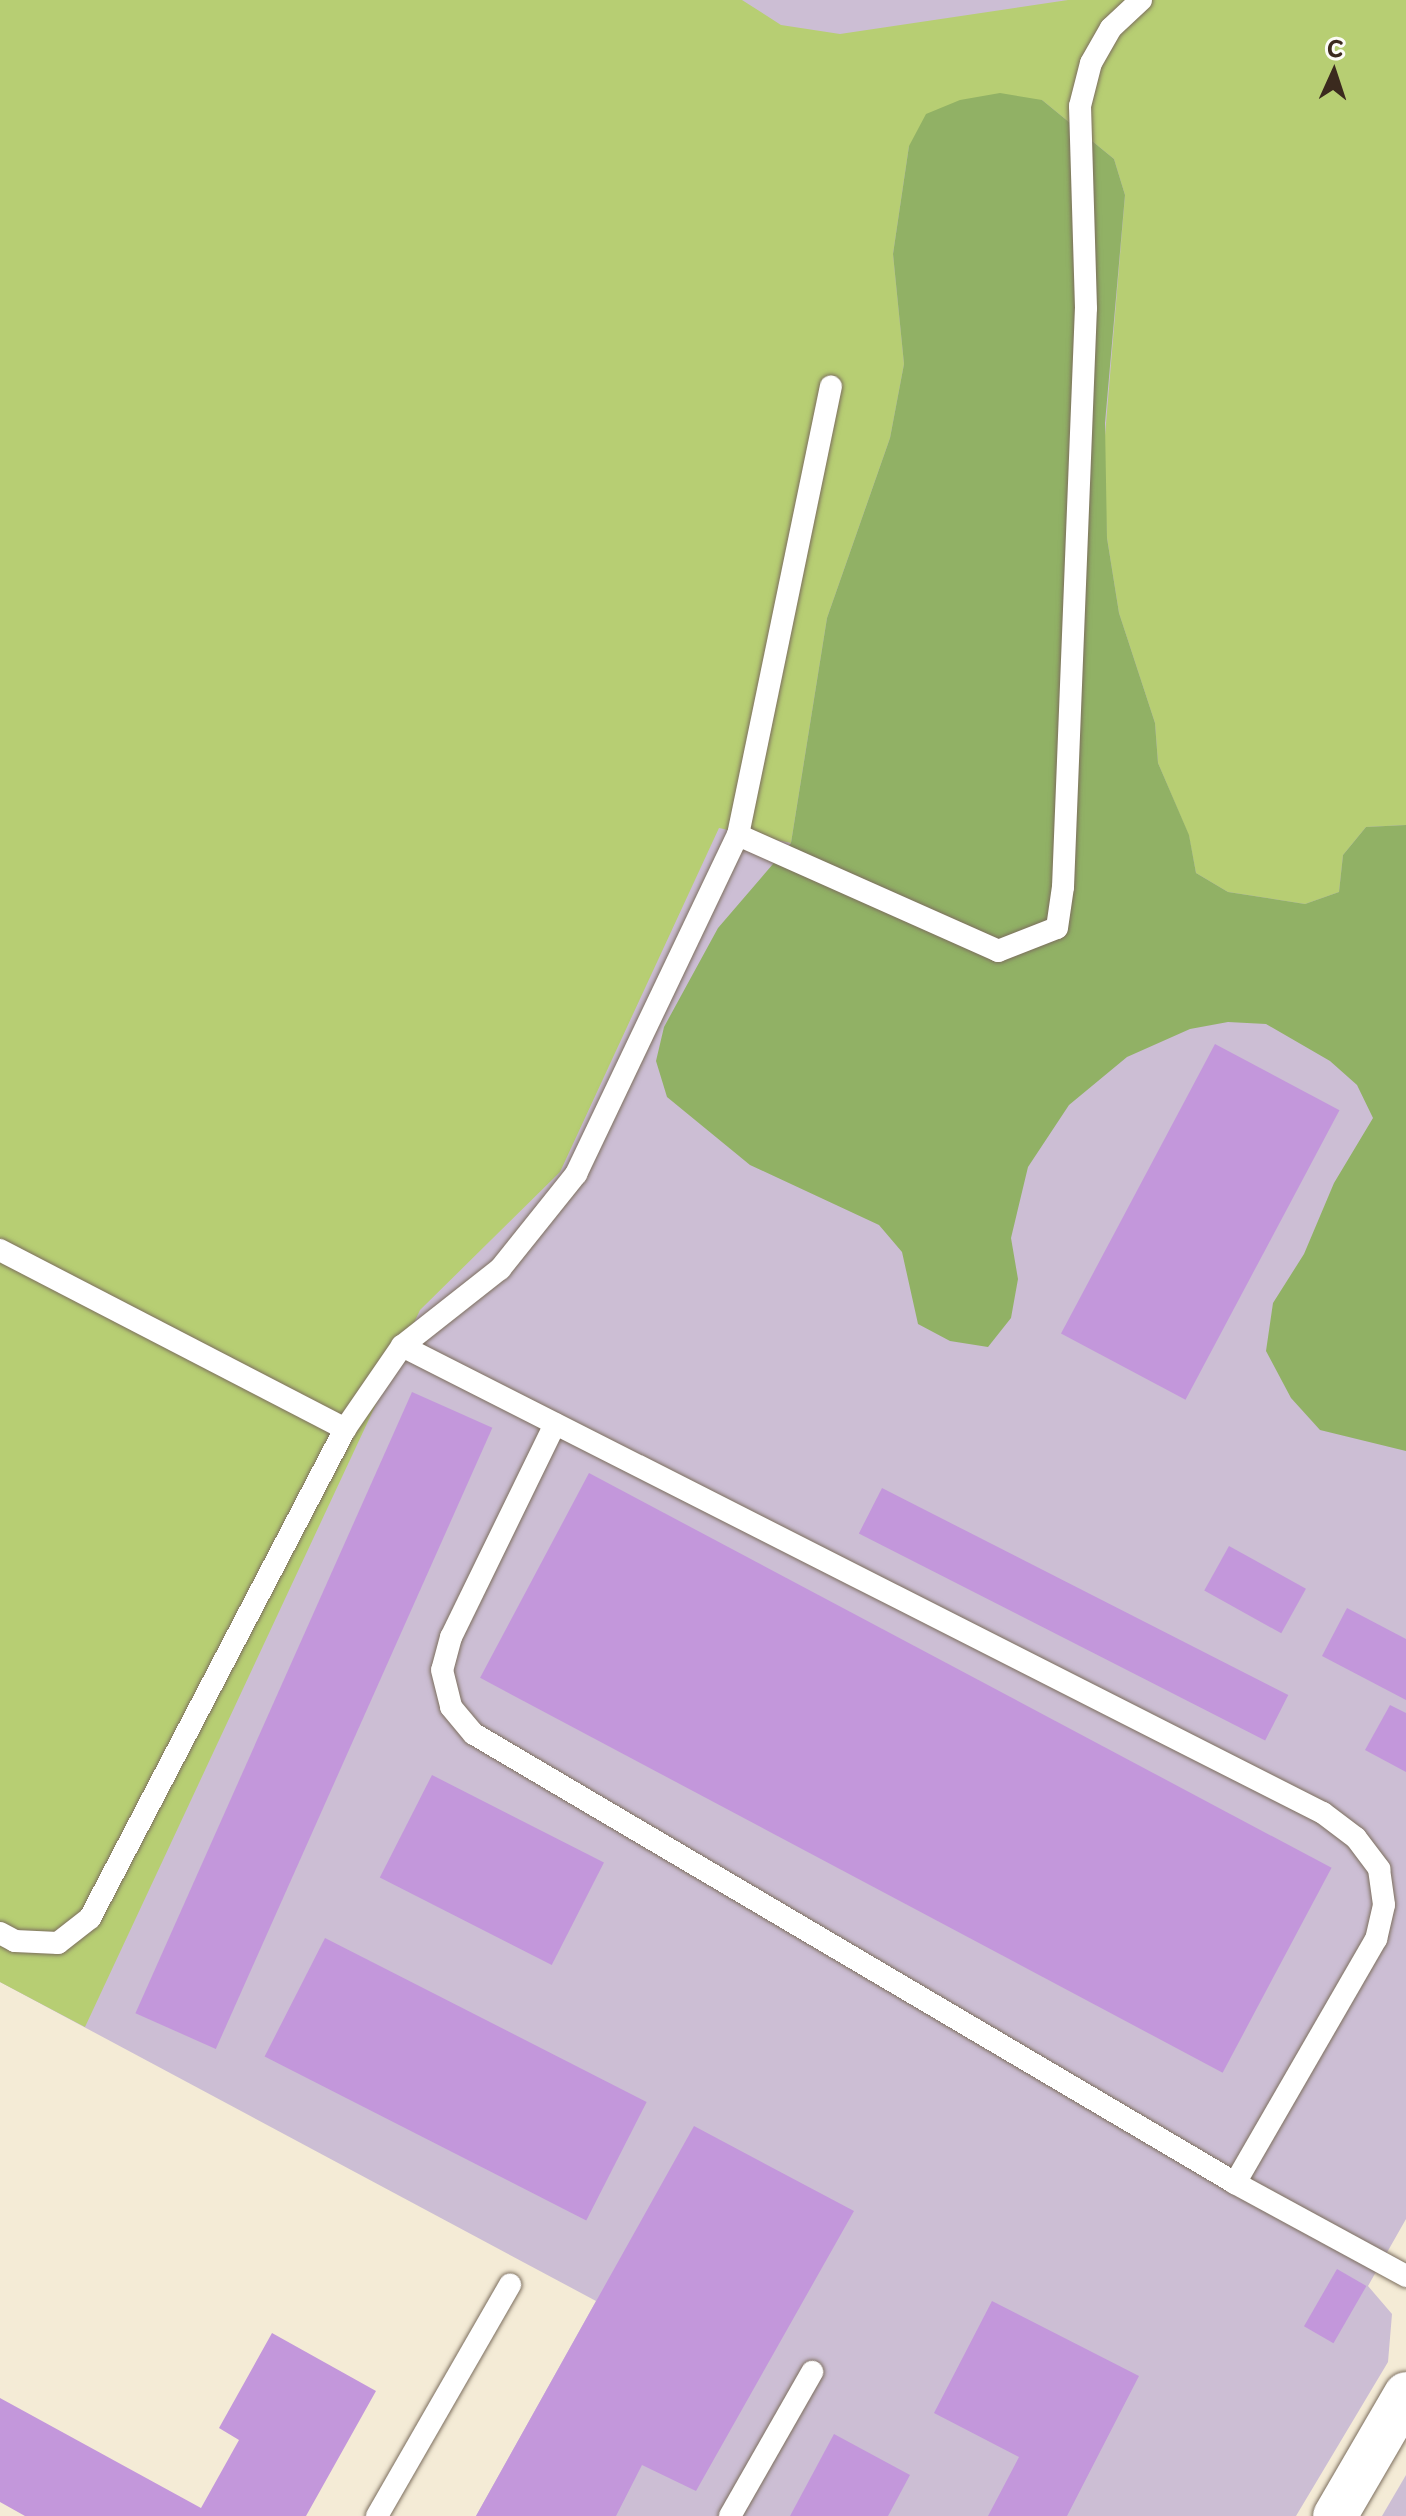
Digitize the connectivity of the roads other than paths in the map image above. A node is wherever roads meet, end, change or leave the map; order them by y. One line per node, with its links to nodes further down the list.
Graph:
1 (1141, 0): 3 (lane)
2 (831, 387): 3 (lane)
3 (738, 835): 5 (lane)
4 (0, 1250): 7 (lane)
5 (402, 1346): 6 (lane); 7 (lane)
6 (555, 1424): 9 (lane); 9 (lane)
7 (345, 1429): 8 (lane)
8 (0, 1933)
9 (1235, 2183): 10 (lane)
10 (1406, 2276)
11 (510, 2285): 14 (lane)
12 (812, 2372): 15 (lane)
13 (1406, 2394): 16 (street)
14 (377, 2516)
15 (730, 2516)
16 (1335, 2516)

